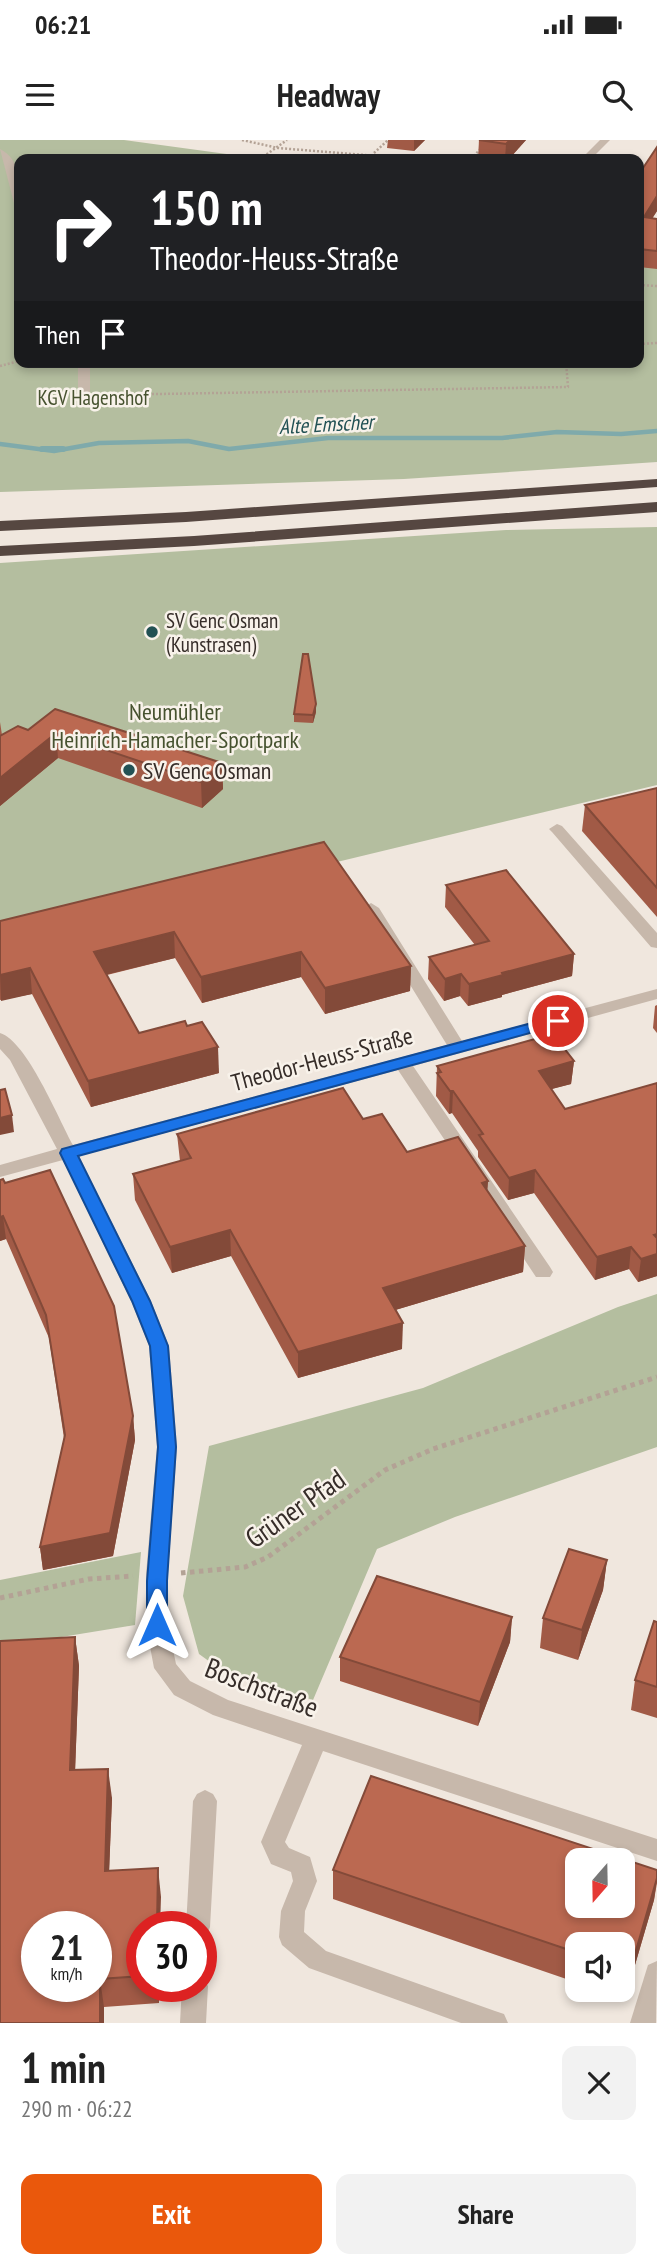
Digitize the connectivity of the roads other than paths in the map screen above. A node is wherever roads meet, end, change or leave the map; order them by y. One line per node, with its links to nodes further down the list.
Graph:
1 (605, 140): 3 (street)
2 (0, 152): 4 (street)
3 (591, 154)
4 (14, 180)
5 (84, 368): 6 (street)
6 (84, 394)
7 (657, 483): 9 (highway)
8 (657, 507): 10 (highway)
9 (0, 526)
10 (0, 551)
11 (557, 829): 13 (street)
12 (371, 908): 16 (street)
13 (657, 943)
14 (657, 994): 16 (street, Theodor-Heuss-Straße)
15 (0, 1039): 18 (street, Boschstraße)
16 (458, 1048): 17 (street, Theodor-Heuss-Straße)
17 (402, 1063): 18 (street, Theodor-Heuss-Straße); 20 (street)
18 (68, 1153): 19 (street, Theodor-Heuss-Straße); 21 (street, Boschstraße)
19 (0, 1171)
20 (543, 1272)
21 (316, 1740): 23 (street, Boschstraße); 28 (street)
22 (205, 1801): 24 (street)
23 (657, 1850)
24 (199, 1911)
25 (657, 1973): 29 (street)
26 (194, 2002): 27 (street)
27 (193, 2023)
28 (495, 2023)
29 (643, 2023)

